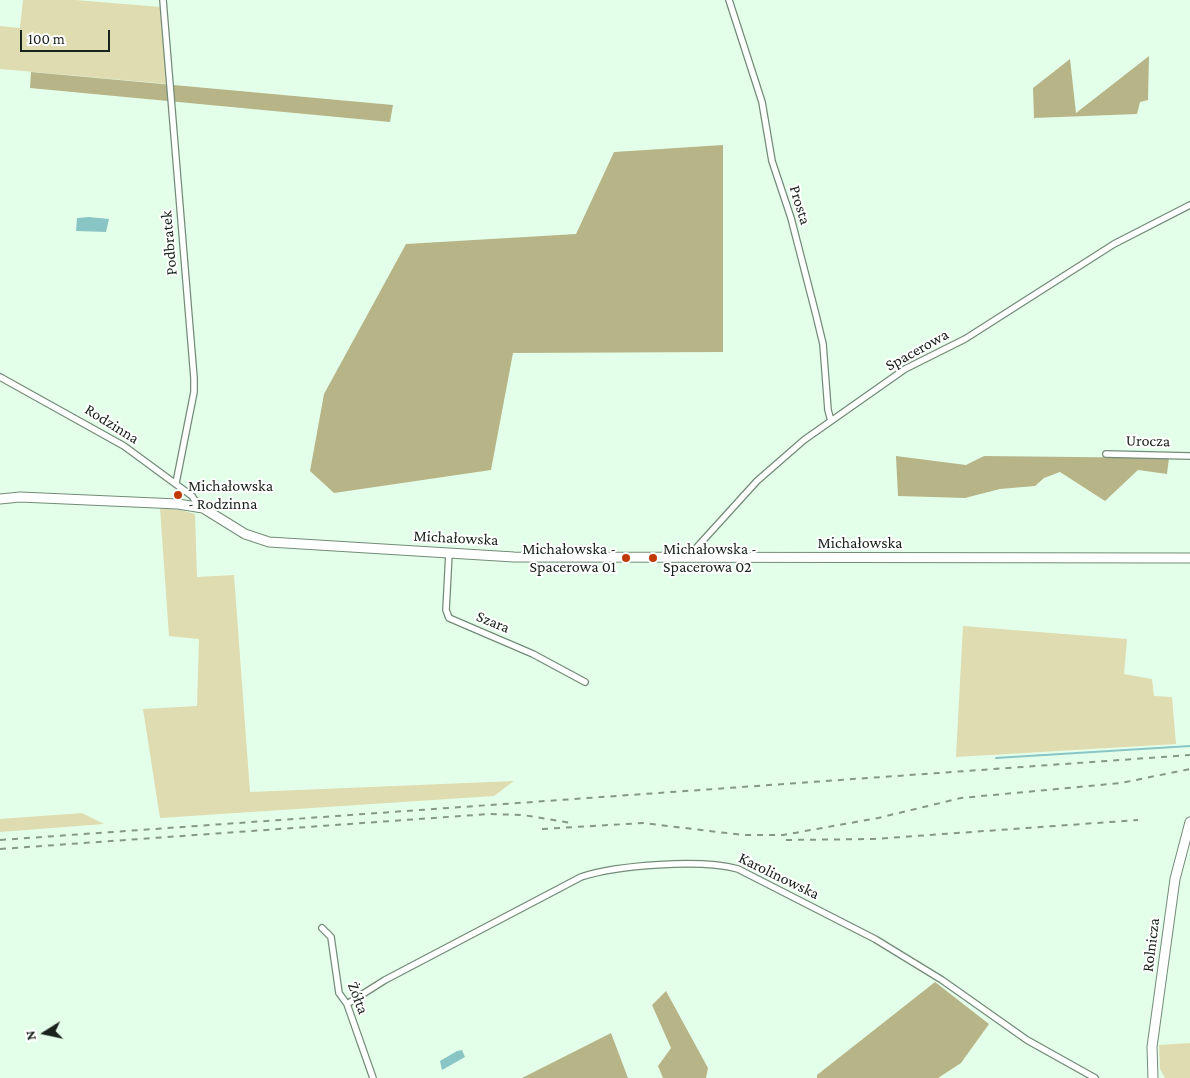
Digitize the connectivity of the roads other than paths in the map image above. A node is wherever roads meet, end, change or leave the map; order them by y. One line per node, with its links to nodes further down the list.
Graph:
1 (163, 0): 8 (street, Podbratek)
2 (729, 0): 5 (street, Prosta)
3 (1190, 205): 5 (street, Spacerowa)
4 (0, 377): 8 (street, Rodzinna)
5 (832, 421): 12 (street, Spacerowa)
6 (1106, 454): 7 (street, Urocza)
7 (1190, 456)
8 (176, 483): 10 (street, Rodzinna)
9 (0, 498): 10 (street, Michałowska)
10 (199, 507): 11 (street, Michałowska)
11 (449, 553): 12 (street, Michałowska); 14 (street, Szara)
12 (687, 558): 13 (street, Michałowska)
13 (1190, 558)
14 (585, 682)
15 (1190, 822): 18 (street, Rolnicza)
16 (322, 928): 17 (street, Żółta)
17 (347, 1004): 19 (street, Żółta); 20 (street, Karolinowska)
18 (1154, 1077)
19 (373, 1078)
20 (1095, 1078)

